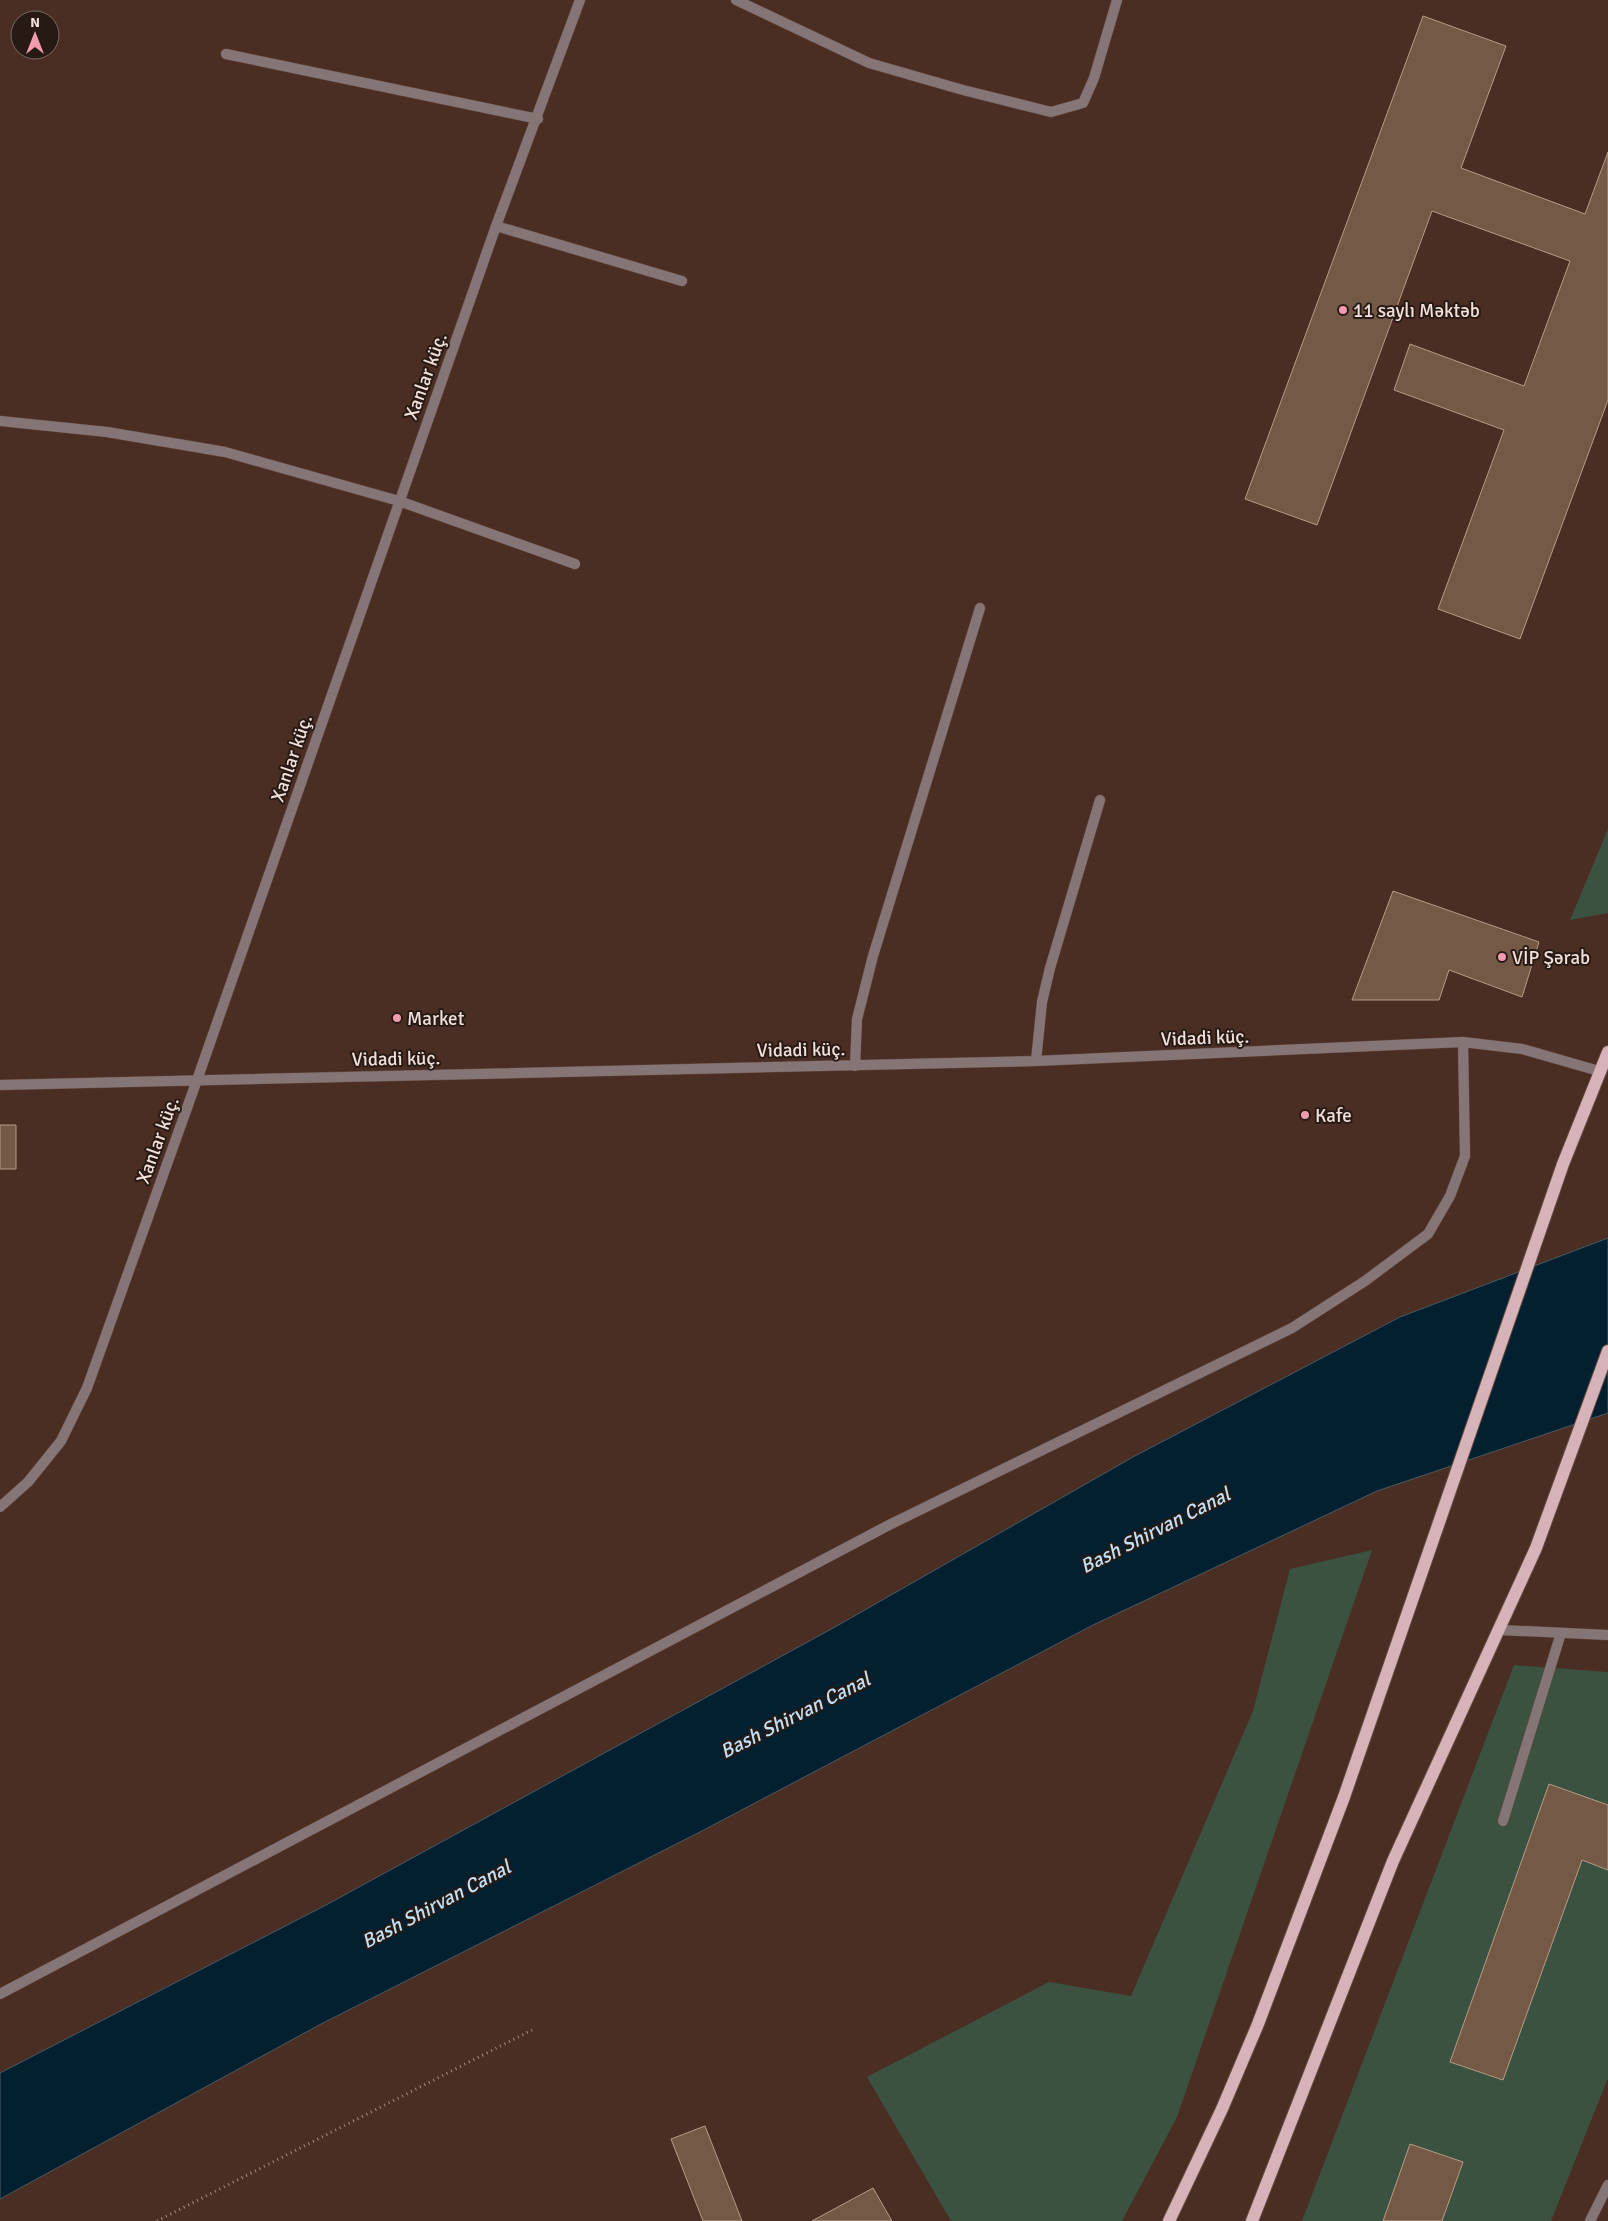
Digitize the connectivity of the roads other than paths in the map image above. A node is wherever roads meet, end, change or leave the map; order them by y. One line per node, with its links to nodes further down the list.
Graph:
1 (580, 0): 5 (street, Xanlar küç.)
2 (736, 0): 3 (street)
3 (1117, 0)
4 (226, 54): 5 (street)
5 (538, 119): 6 (street, Xanlar küç.)
6 (496, 226): 7 (street); 9 (street, Xanlar küç.)
7 (682, 281)
8 (0, 421): 9 (street)
9 (399, 501): 10 (street); 18 (street, Xanlar küç.)
10 (575, 564)
11 (980, 608): 16 (street)
12 (1100, 800): 15 (street)
13 (1463, 1042): 15 (street, Vidadi küç.); 17 (street, Vidadi küç.); 26 (street)
14 (1608, 1052): 17 (main road)
15 (1036, 1061): 16 (street, Vidadi küç.)
16 (855, 1066): 18 (street, Vidadi küç.)
17 (1599, 1071): 28 (main road)
18 (197, 1080): 19 (street, Vidadi küç.); 21 (street, Xanlar küç.)
19 (0, 1084)
20 (1608, 1351): 22 (main road)
21 (0, 1507)
22 (1500, 1630): 23 (street); 29 (main road)
23 (1561, 1633): 24 (street); 25 (street)
24 (1608, 1635)
25 (1503, 1821)
26 (0, 1994)
27 (1608, 2185): 30 (street)
28 (1169, 2221)
29 (1252, 2221)
30 (1590, 2221)

